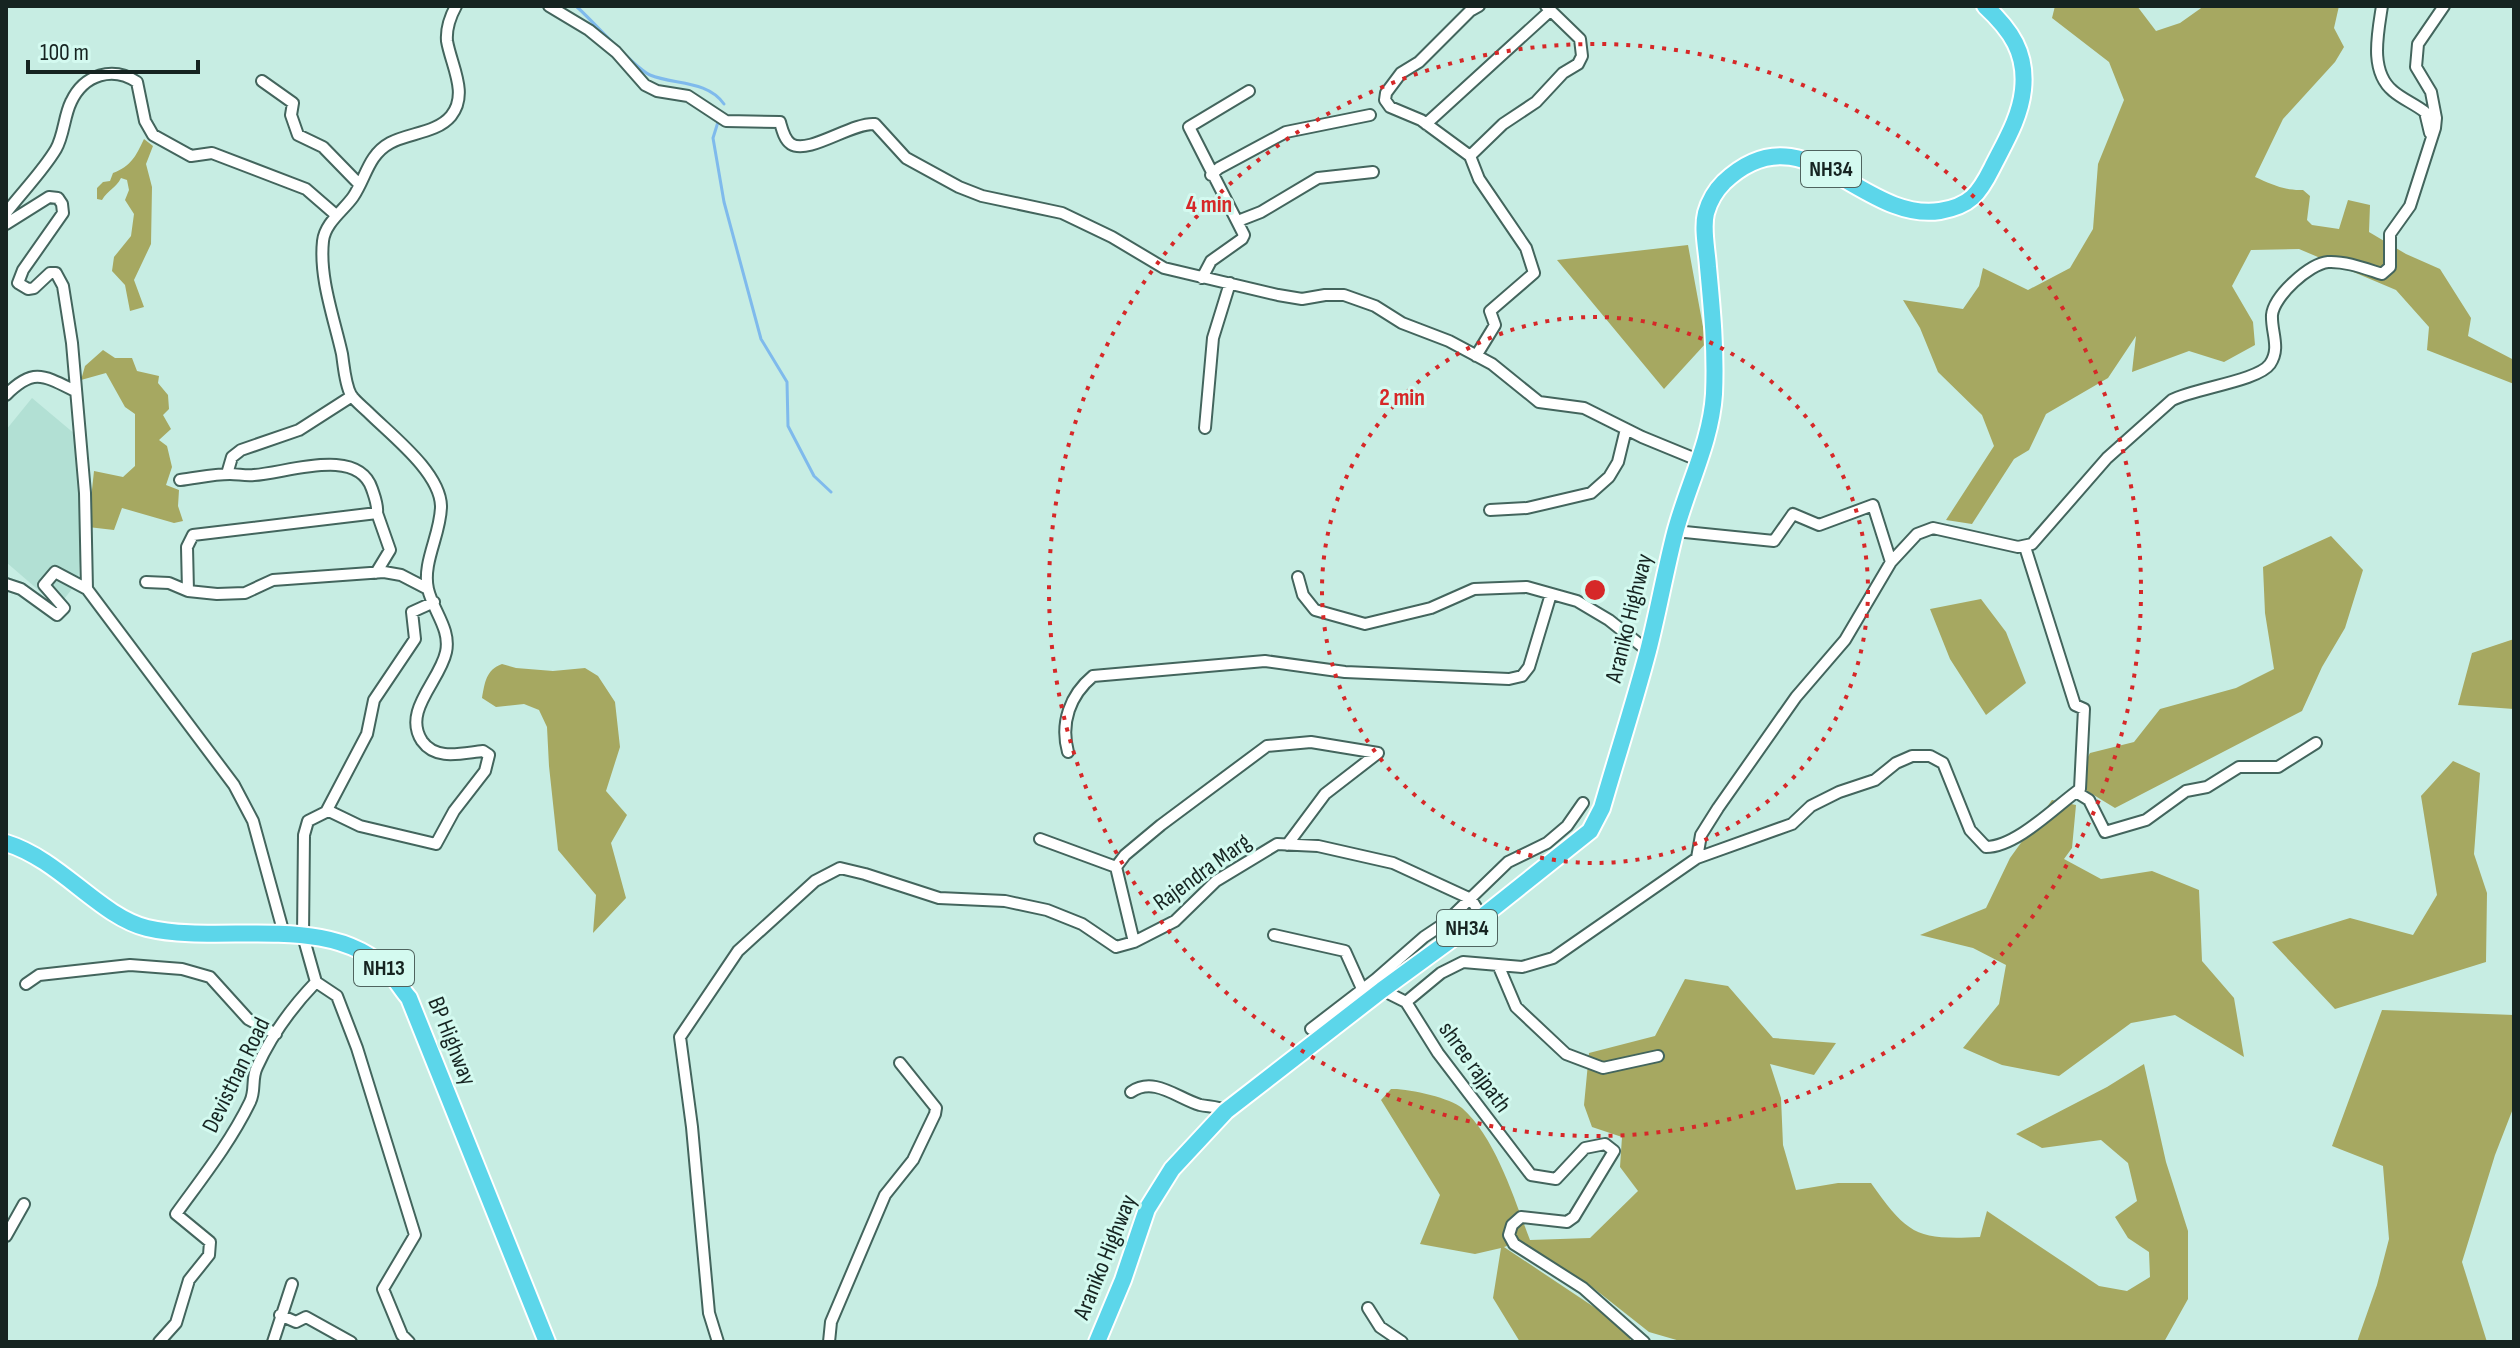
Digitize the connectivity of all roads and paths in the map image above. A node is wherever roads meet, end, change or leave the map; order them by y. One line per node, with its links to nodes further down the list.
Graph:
1 (456, 6): 16 (street)
2 (549, 6): 21 (street)
3 (1479, 6): 11 (street)
4 (1985, 6): 29 (highway, Araniko Highway / NH34)
5 (2382, 6): 12 (street)
6 (2444, 6): 12 (street)
7 (1549, 8): 11 (street); 13 (street)
8 (262, 81): 16 (street)
9 (1249, 91): 15 (street)
10 (1370, 115): 15 (street)
11 (1426, 124): 13 (street)
12 (2431, 139): 35 (street)
13 (1470, 156): 23 (street)
14 (1373, 172): 19 (street)
15 (1211, 175): 19 (street)
16 (359, 184): 18 (street)
17 (6, 213): 18 (street)
18 (336, 215): 26 (street)
19 (1238, 221): 21 (street)
20 (6, 224): 24 (street)
21 (1202, 278): 22 (street)
22 (1230, 283): 23 (street); 27 (street)
23 (1476, 356): 28 (street)
24 (75, 391): 25 (street); 41 (street)
25 (6, 395)
26 (352, 396): 30 (street); 42 (street)
27 (1205, 428)
28 (1626, 429): 29 (street); 32 (street)
29 (1698, 460): 34 (highway, Araniko Highway / NH34)
30 (227, 474): 31 (street); 33 (street)
31 (180, 480)
32 (1490, 510)
33 (377, 513): 37 (street); 43 (street)
34 (1675, 531): 36 (street); 46 (highway, Araniko Highway / NH34)
35 (2025, 547): 36 (street); 49 (street)
36 (1891, 562): 55 (street)
37 (376, 573): 42 (street); 43 (street)
38 (1298, 577): 44 (street)
39 (146, 582): 43 (street)
40 (6, 584): 41 (street)
41 (87, 589): 59 (street)
42 (428, 589): 45 (street)
43 (188, 591)
44 (1551, 594): 46 (street); 48 (street)
45 (434, 602): 51 (street); 51 (street)
46 (1648, 651): 58 (highway, Araniko Highway / NH34)
47 (2316, 743): 49 (street)
48 (1068, 752)
49 (2076, 792): 55 (street)
50 (1583, 803): 57 (street)
51 (326, 812): 61 (street)
52 (1040, 839): 56 (street)
53 (6, 843): 59 (highway, BP Highway / NH13)
54 (1287, 845): 56 (street); 57 (street, Rajendra Marg); 62 (street, Rajendra Marg)
55 (1697, 858): 63 (street)
56 (1116, 867): 62 (street, Rajendra Marg)
57 (1471, 899): 58 (street); 66 (street)
58 (1482, 917): 66 (highway, Araniko Highway / NH34)
59 (284, 934): 61 (highway, BP Highway / NH13)
60 (1274, 935): 67 (street)
61 (303, 936): 64 (street); 84 (highway, BP Highway / NH13)
62 (1134, 942): 85 (street)
63 (1499, 967): 68 (street); 71 (street)
64 (316, 982): 70 (street, Devisthan Road); 80 (street)
65 (26, 984): 70 (street)
66 (1379, 984): 67 (street); 68 (street); 74 (highway, Araniko Highway / NH34)
67 (1363, 991): 69 (street)
68 (1406, 1002): 89 (street, shree rajpath)
69 (1311, 1029)
70 (276, 1034): 81 (street, Devisthan Road)
71 (1658, 1056)
72 (900, 1063): 86 (street)
73 (1131, 1092): 74 (street)
74 (1226, 1111): 87 (highway, Araniko Highway / NH34)
75 (24, 1204): 76 (street)
76 (6, 1236)
77 (292, 1284): 79 (street)
78 (1368, 1308): 88 (street)
79 (280, 1315): 82 (street); 83 (street)
80 (403, 1340)
81 (159, 1342)
82 (273, 1342)
83 (351, 1342)
84 (547, 1342)
85 (718, 1342)
86 (829, 1342)
87 (1097, 1342)
88 (1402, 1342)
89 (1644, 1342)

